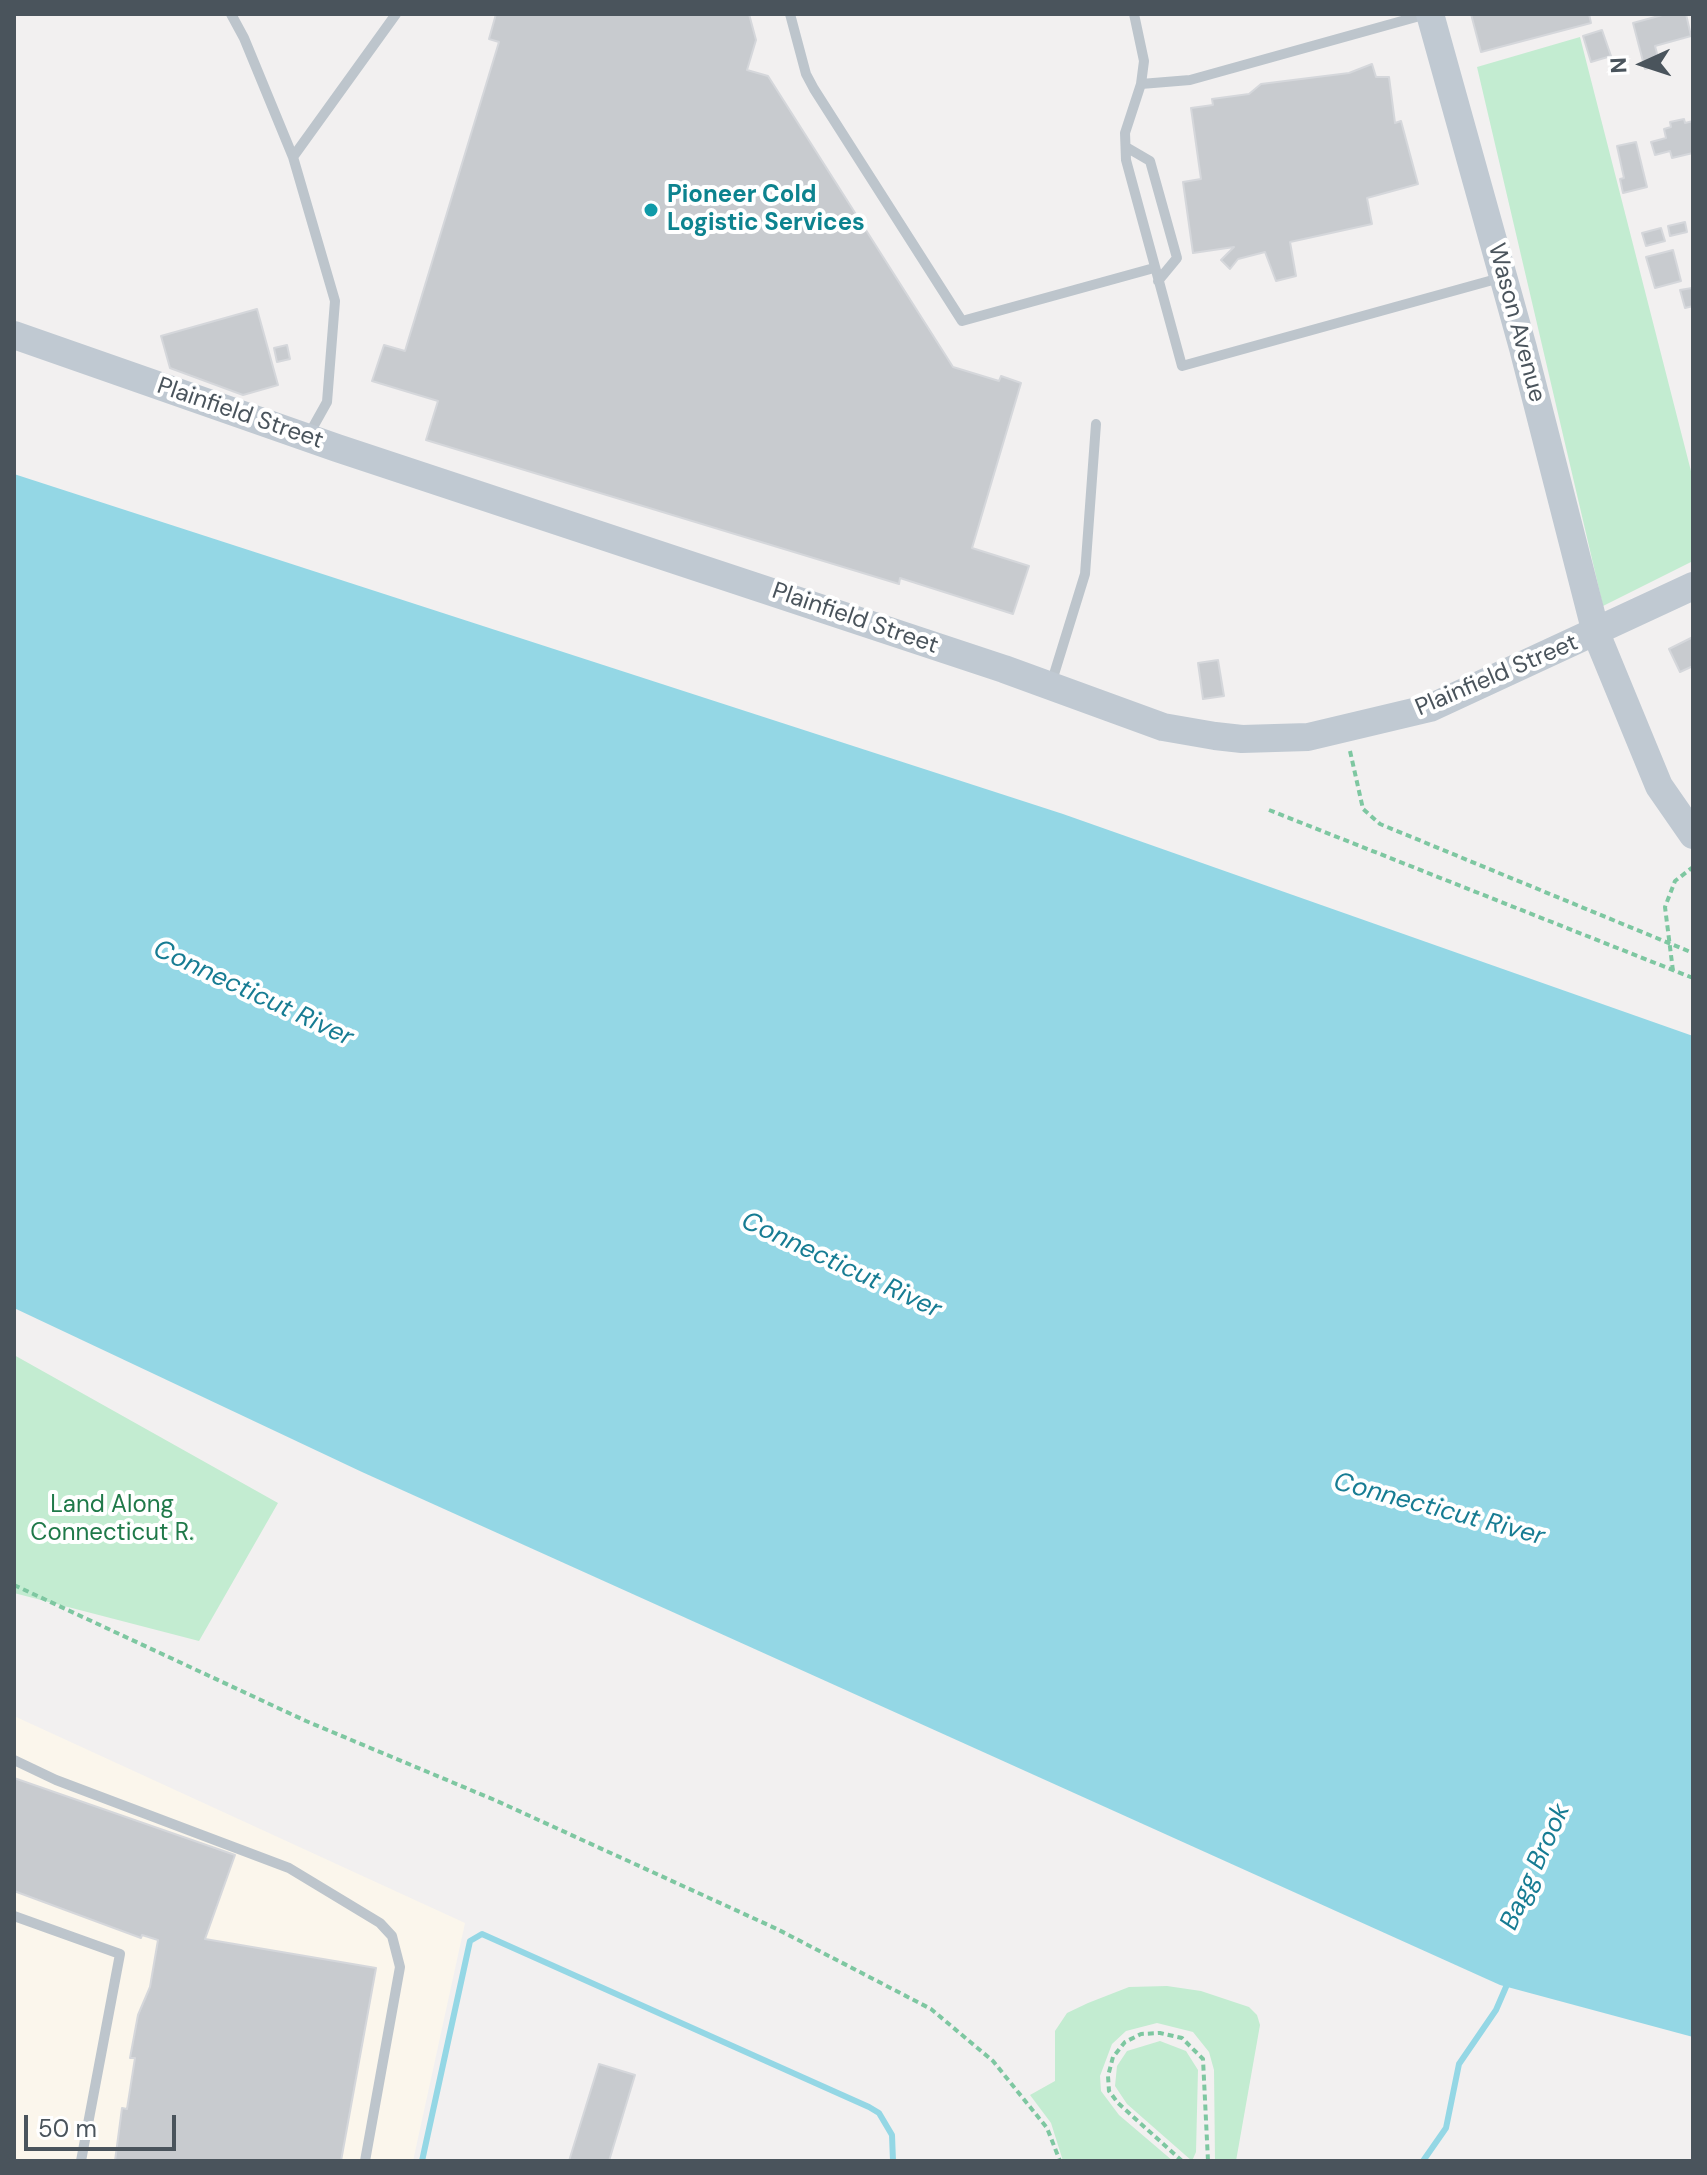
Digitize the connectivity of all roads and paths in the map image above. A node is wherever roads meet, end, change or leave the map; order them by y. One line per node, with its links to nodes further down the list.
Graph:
1 (231, 14): 8 (lane)
2 (396, 14): 8 (lane)
3 (790, 14): 9 (lane)
4 (1134, 14): 6 (lane)
5 (1429, 14): 6 (lane); 10 (street, Wason Avenue)
6 (1141, 84): 7 (lane)
7 (1126, 147): 9 (lane); 11 (lane)
8 (293, 157): 14 (lane)
9 (1154, 268): 11 (lane)
10 (1504, 277): 11 (lane); 16 (street, Wason Avenue)
11 (1158, 281)
12 (14, 335): 14 (street, Plainfield Street)
13 (1096, 424): 17 (lane)
14 (307, 438): 17 (street, Plainfield Street)
15 (1693, 586): 16 (street, Plainfield Street)
16 (1596, 633): 18 (street, Plainfield Street); 20 (street, Wason Avenue)
17 (1050, 686): 18 (street, Plainfield Street)
18 (1348, 729): 22 (path)
19 (1269, 810): 24 (path)
20 (1693, 835)
21 (1693, 867): 22 (path)
22 (1667, 943): 23 (path); 24 (path)
23 (1693, 953)
24 (1673, 971): 25 (path)
25 (1693, 978)
26 (14, 1585): 31 (path)
27 (14, 1760): 30 (lane)
28 (14, 1916): 29 (lane)
29 (81, 2161)
30 (365, 2161)
31 (1060, 2161)
32 (1182, 2161): 33 (path)
33 (1208, 2161)

